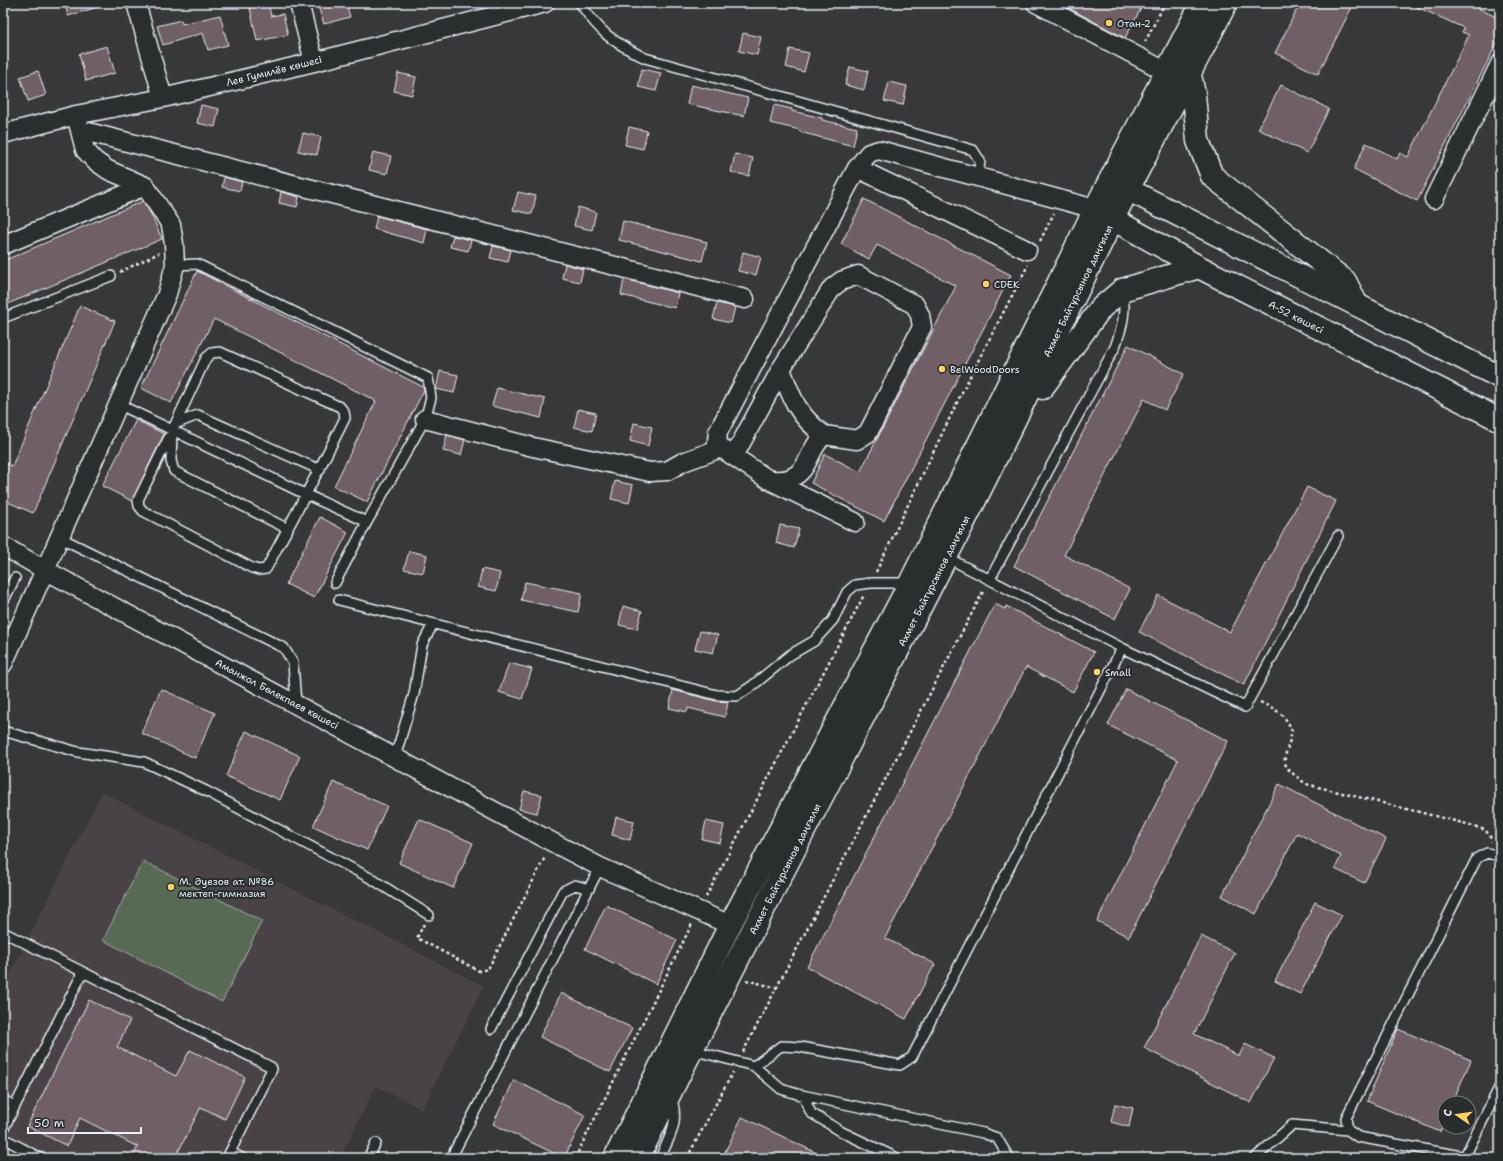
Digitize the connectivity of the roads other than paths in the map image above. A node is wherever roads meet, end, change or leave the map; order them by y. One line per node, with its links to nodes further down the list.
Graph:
1 (136, 3): 13 (street)
2 (299, 3): 9 (street)
3 (545, 3): 8 (street, Лев Гумилёв көшесі)
4 (580, 3): 17 (lane)
5 (1036, 3): 11 (street)
6 (1202, 3): 11 (street, Ахмет Байтұрсынов даңғылы)
7 (1226, 3): 12 (street, Ахмет Байтұрсынов даңғылы)
8 (512, 8): 9 (street, Лев Гумилёв көшесі)
9 (314, 62): 13 (street, Лев Гумилёв көшесі)
10 (1500, 64): 20 (street)
11 (1167, 72): 18 (street, Ахмет Байтұрсынов даңғылы)
12 (1190, 75): 18 (street, Ахмет Байтұрсынов даңғылы); 29 (street)
13 (163, 98): 14 (street, Лев Гумилёв көшесі)
14 (78, 123): 15 (street, Лев Гумилёв көшесі); 19 (street); 28 (street)
15 (3, 134)
16 (857, 168): 17 (street); 23 (street); 39 (street)
17 (978, 177): 21 (street)
18 (1119, 185): 21 (street, Ахмет Байтұрсынов даңғылы); 29 (street)
19 (145, 186): 22 (street); 24 (street)
20 (1434, 199)
21 (1104, 215): 25 (street, А-52 көшесі); 33 (street, Ахмет Байтұрсынов даңғылы); 54 (street, Ахмет Байтұрсынов даңғылы)
22 (3, 245)
23 (1031, 252)
24 (175, 265): 34 (street); 35 (lane)
25 (1199, 267): 27 (street); 36 (street, А-52 көшесі)
26 (111, 276): 30 (lane)
27 (1122, 290): 33 (street); 52 (lane)
28 (744, 299)
29 (1357, 305): 32 (street)
30 (3, 318)
31 (782, 369): 38 (street); 38 (street); 39 (street)
32 (1500, 377)
33 (1024, 403): 49 (street, Ахмет Байтұрсынов даңғылы)
34 (118, 404): 37 (lane); 47 (street)
35 (425, 419): 39 (street); 43 (lane)
36 (1500, 420)
37 (174, 428): 40 (lane); 40 (lane); 42 (lane); 45 (lane); 45 (lane)
38 (824, 435): 41 (street)
39 (727, 452): 41 (street)
40 (320, 470): 42 (lane)
41 (769, 480): 44 (street)
42 (307, 495): 43 (lane); 45 (lane)
43 (367, 522): 53 (lane)
44 (855, 522)
45 (288, 528)
46 (1338, 536): 58 (lane)
47 (60, 537): 50 (street); 60 (lane)
48 (3, 546): 50 (street, Аманжол Бөлекпаев көшесі)
49 (946, 557): 52 (lane); 71 (street, Ахмет Байтұрсынов даңғылы)
50 (45, 570): 59 (street); 60 (street, Аманжол Бөлекпаев көшесі)
51 (15, 578): 56 (lane)
52 (990, 579): 58 (lane)
53 (335, 583)
54 (910, 583): 57 (lane); 67 (street, Ахмет Байтұрсынов даңғылы)
55 (339, 600): 57 (lane)
56 (3, 602)
57 (433, 624): 62 (lane)
58 (1122, 648): 72 (lane)
59 (3, 664)
60 (296, 704): 62 (street, Аманжол Бөлекпаев көшесі)
61 (3, 732): 66 (lane)
62 (395, 757): 64 (street, Аманжол Бөлекпаев көшесі)
63 (1500, 856): 79 (lane)
64 (600, 867): 65 (lane); 67 (street, Аманжол Бөлекпаев көшесі)
65 (590, 889): 70 (lane); 87 (lane)
66 (429, 915)
67 (730, 925): 88 (street, Ахмет Байтұрсынов даңғылы)
68 (3, 932): 69 (lane)
69 (83, 972): 77 (lane); 82 (lane)
70 (491, 1029)
71 (691, 1050): 72 (lane); 74 (street, Ахмет Байтұрсынов даңғылы)
72 (754, 1066): 75 (lane)
73 (1500, 1086): 83 (lane)
74 (670, 1093): 89 (street, Ахмет Байтұрсынов даңғылы); 90 (lane)
75 (803, 1096): 91 (lane); 92 (lane)
76 (3, 1100): 77 (lane)
77 (15, 1106): 78 (lane)
78 (3, 1130)
79 (1348, 1130): 83 (lane); 93 (lane)
80 (3, 1138): 84 (lane)
81 (376, 1143): 86 (lane)
82 (228, 1155): 85 (lane)
83 (1468, 1157)
84 (40, 1158)
85 (242, 1158)
86 (368, 1158)
87 (451, 1158)
88 (615, 1158)
89 (638, 1158)
90 (660, 1158)
91 (897, 1158)
92 (1008, 1158)
93 (1255, 1158)

